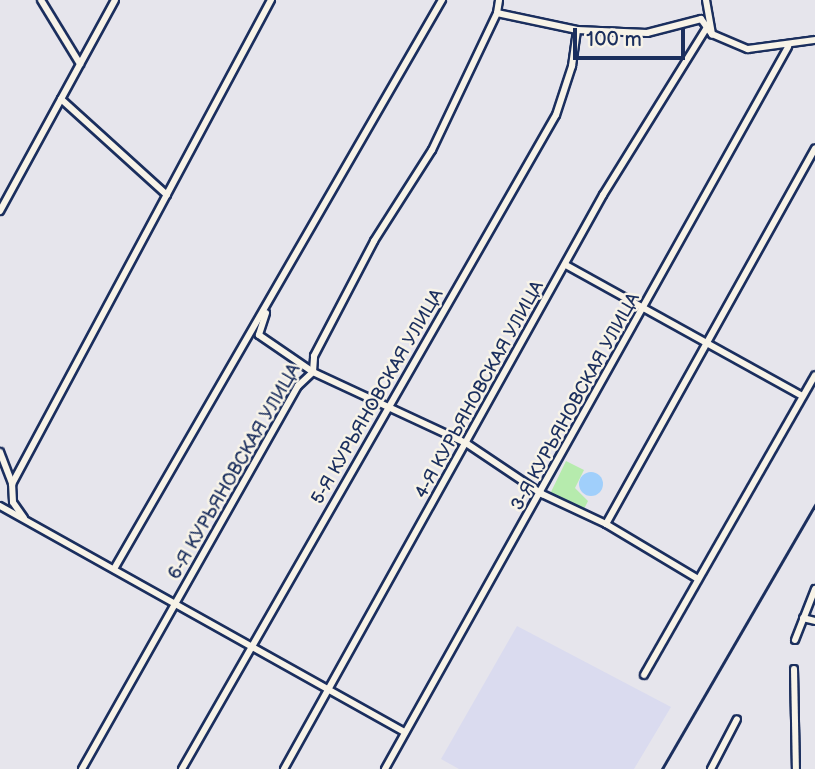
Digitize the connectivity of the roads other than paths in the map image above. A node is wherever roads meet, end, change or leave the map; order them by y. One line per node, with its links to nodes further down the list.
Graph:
1 (41, 0): 13 (street)
2 (115, 0): 13 (street)
3 (271, 0): 16 (street)
4 (442, 0): 19 (street)
5 (499, 0): 7 (street, 6-Я КУРЬЯНОВСКАЯ УЛИЦА)
6 (706, 0): 10 (street)
7 (497, 13): 9 (street); 22 (street, 6-Я КУРЬЯНОВСКАЯ УЛИЦА)
8 (706, 29): 9 (street); 10 (street); 18 (street, 4-Я КУРЬЯНОВСКАЯ УЛИЦА)
9 (577, 30): 25 (street, 5-Я КУРЬЯНОВСКАЯ УЛИЦА)
10 (712, 34): 12 (street)
11 (815, 40): 12 (street)
12 (788, 47): 20 (street, 3-Я КУРЬЯНОВСКАЯ УЛИЦА)
13 (80, 64): 14 (street)
14 (61, 99): 16 (street); 17 (street)
15 (815, 148): 21 (street)
16 (167, 195): 28 (street)
17 (0, 211)
18 (566, 265): 20 (street); 26 (street, 4-Я КУРЬЯНОВСКАЯ УЛИЦА)
19 (270, 299): 22 (street); 33 (street)
20 (644, 309): 21 (street); 29 (street, 3-Я КУРЬЯНОВСКАЯ УЛИЦА)
21 (707, 342): 24 (street); 32 (street)
22 (313, 372): 25 (street); 36 (street, 6-Я КУРЬЯНОВСКАЯ УЛИЦА)
23 (815, 375): 24 (street)
24 (802, 396): 34 (street)
25 (390, 406): 26 (street); 40 (street, 5-Я КУРЬЯНОВСКАЯ УЛИЦА)
26 (466, 443): 29 (street); 43 (street, 4-Я КУРЬЯНОВСКАЯ УЛИЦА)
27 (0, 452): 28 (street)
28 (12, 484): 31 (street)
29 (542, 494): 32 (street); 45 (street, 3-Я КУРЬЯНОВСКАЯ УЛИЦА)
30 (0, 506): 31 (street)
31 (24, 518): 33 (street)
32 (606, 524): 34 (street)
33 (114, 569): 36 (street)
34 (698, 579): 42 (street)
35 (815, 589): 37 (street)
36 (176, 603): 40 (street); 46 (street, 6-Я КУРЬЯНОВСКАЯ УЛИЦА)
37 (803, 618): 38 (street); 39 (street)
38 (815, 621)
39 (795, 640)
40 (250, 646): 43 (street); 47 (street, 5-Я КУРЬЯНОВСКАЯ УЛИЦА)
41 (794, 669): 51 (street)
42 (644, 675)
43 (328, 689): 45 (street); 48 (street, 4-Я КУРЬЯНОВСКАЯ УЛИЦА)
44 (737, 719): 50 (street)
45 (405, 732): 49 (street, 3-Я КУРЬЯНОВСКАЯ УЛИЦА)
46 (82, 769)
47 (182, 769)
48 (284, 769)
49 (385, 769)
50 (712, 769)
51 (796, 769)

